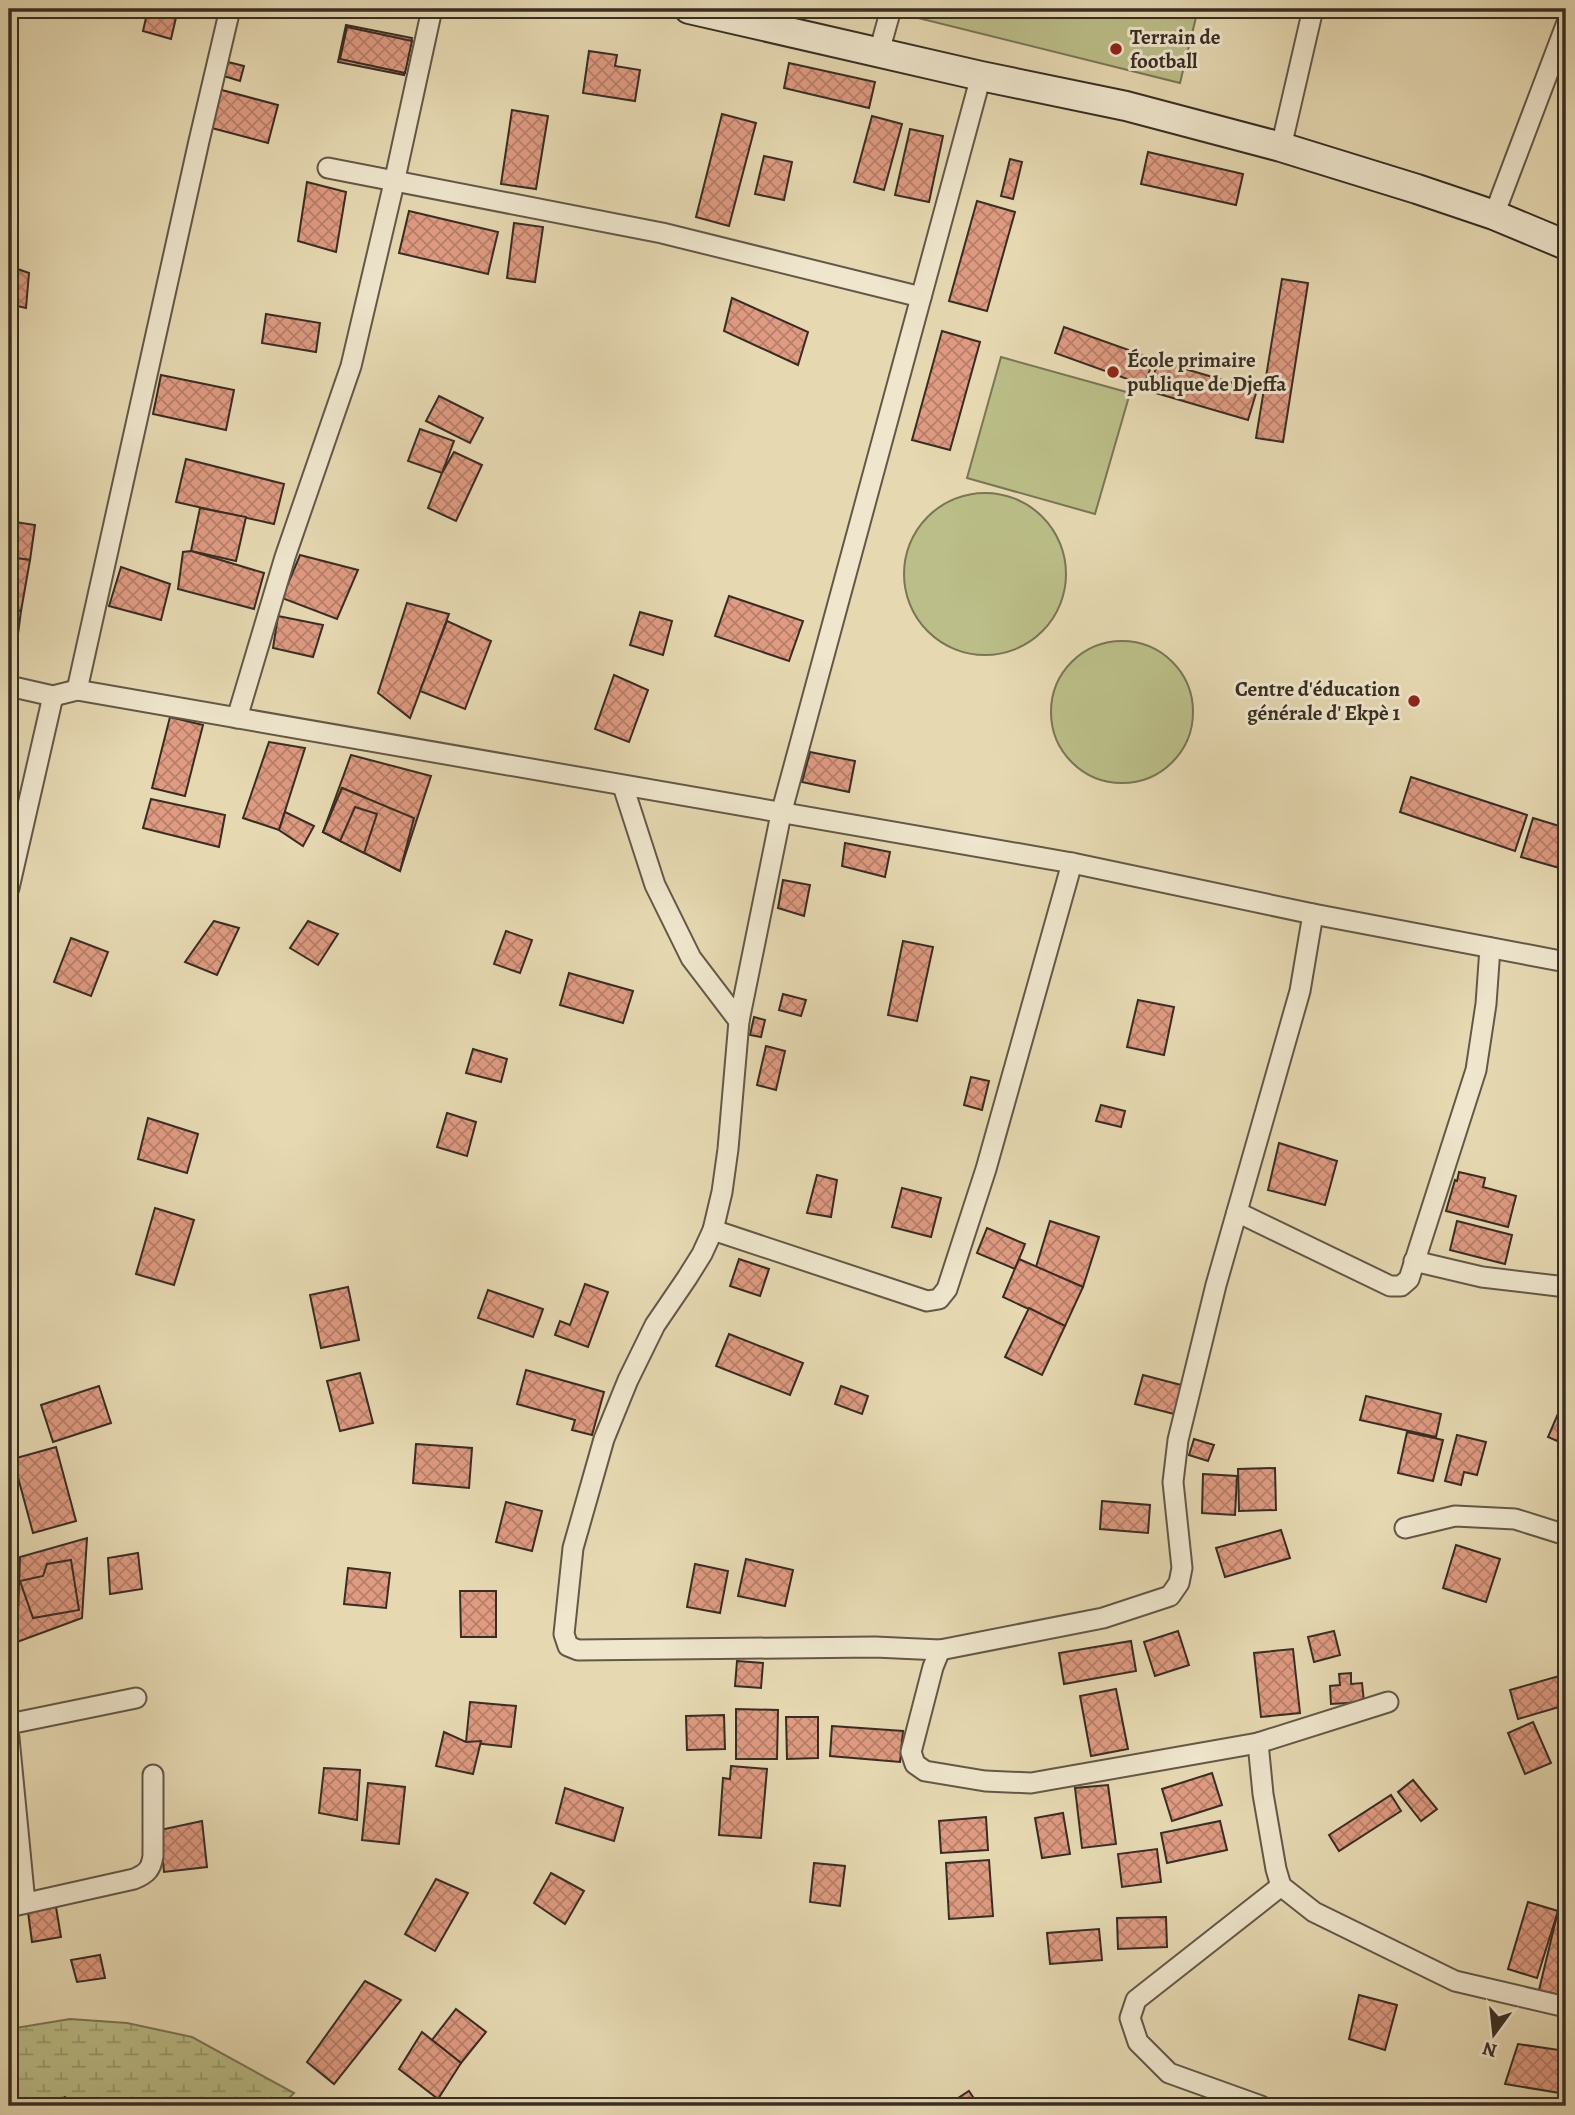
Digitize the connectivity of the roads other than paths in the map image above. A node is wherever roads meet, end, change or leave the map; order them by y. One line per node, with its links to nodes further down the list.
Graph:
1 (230, 9): 16 (street)
2 (432, 9): 11 (street)
3 (689, 9): 7 (street)
4 (891, 9): 7 (street)
5 (1313, 9): 9 (street)
6 (1566, 25): 12 (street)
7 (879, 51): 8 (street)
8 (981, 76): 9 (street); 14 (street)
9 (1280, 147): 12 (street)
10 (328, 169): 11 (street)
11 (394, 183): 14 (street); 18 (street)
12 (1493, 215): 13 (street)
13 (1566, 244)
14 (921, 297): 20 (street)
15 (9, 686): 17 (street)
16 (77, 690): 17 (street); 18 (street)
17 (52, 696): 22 (street)
18 (237, 718): 19 (street)
19 (623, 786): 20 (street); 26 (street)
20 (781, 814): 21 (street); 26 (street)
21 (1072, 863): 23 (street); 28 (street)
22 (9, 888)
23 (1313, 914): 24 (street); 27 (street)
24 (1490, 948): 25 (street); 29 (street)
25 (1566, 962)
26 (739, 1021): 28 (street)
27 (1237, 1212): 29 (street); 33 (street)
28 (713, 1230): 33 (street)
29 (1414, 1261): 30 (street)
30 (1566, 1287)
31 (1405, 1528): 32 (street)
32 (1566, 1535)
33 (940, 1650): 38 (street)
34 (136, 1698): 36 (street)
35 (1388, 1702): 38 (street)
36 (9, 1724)
37 (9, 1738): 41 (street)
38 (1258, 1744): 40 (street)
39 (153, 1775): 41 (street)
40 (1281, 1886): 42 (street); 43 (street)
41 (17, 1905)
42 (1566, 2007)
43 (1261, 2106)

